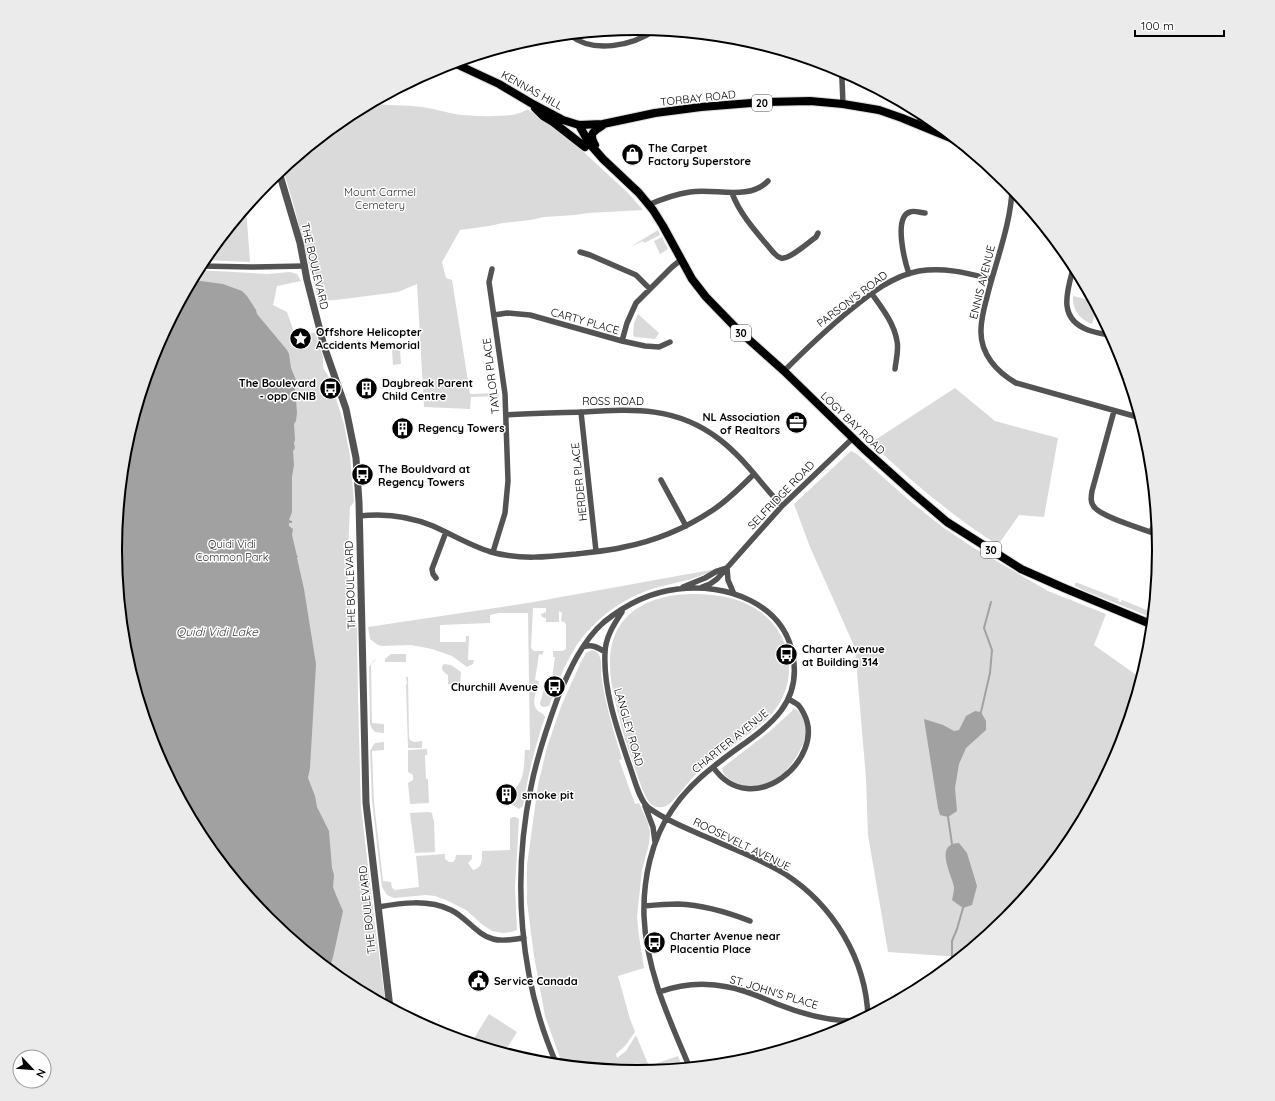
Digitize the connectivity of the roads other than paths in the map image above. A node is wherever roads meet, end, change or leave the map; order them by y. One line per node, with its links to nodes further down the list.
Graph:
1 (646, 35): 2 (street)
2 (575, 39)
3 (461, 66): 5 (main road, KENNAS HILL)
4 (842, 77): 6 (street)
5 (531, 103): 10 (main road, KENNAS HILL); 12 (main road, LOGY BAY ROAD)
6 (843, 104): 8 (main road, TORBAY ROAD / 20); 9 (main road, TORBAY ROAD / 20)
7 (920, 119): 9 (street)
8 (603, 124): 10 (main road, TORBAY ROAD / 20); 13 (main road)
9 (918, 124): 11 (main road, TORBAY ROAD / 20)
10 (579, 125): 12 (main road); 13 (main road, LOGY BAY ROAD / 30)
11 (938, 133)
12 (585, 147): 14 (main road, LOGY BAY ROAD / 30)
13 (596, 151): 14 (main road, LOGY BAY ROAD / 30)
14 (603, 159): 19 (main road, LOGY BAY ROAD / 30)
15 (281, 179): 25 (street, THE BOULEVARD)
16 (768, 181): 17 (street)
17 (732, 193): 19 (street); 21 (street)
18 (1011, 196): 29 (street, ENNIS AVENUE)
19 (648, 205): 23 (main road, LOGY BAY ROAD / 30)
20 (925, 214): 28 (street)
21 (818, 233)
22 (580, 252): 30 (street)
23 (682, 259): 30 (street); 37 (main road, LOGY BAY ROAD / 30)
24 (208, 266): 25 (street)
25 (305, 266): 46 (street, THE BOULEVARD)
26 (492, 269): 32 (street, TAYLOR PLACE)
27 (1072, 273): 33 (street)
28 (909, 274): 29 (street, PARSON'S ROAD); 31 (street, PARSON'S ROAD)
29 (991, 279): 38 (street, ENNIS AVENUE)
30 (650, 289): 34 (street)
31 (872, 294): 36 (street); 37 (street, PARSON'S ROAD)
32 (494, 315): 34 (street, CARTY PLACE); 40 (street, TAYLOR PLACE)
33 (1105, 334)
34 (622, 342): 35 (street, CARTY PLACE)
35 (670, 342)
36 (895, 369)
37 (784, 371): 42 (main road, LOGY BAY ROAD / 30)
38 (1114, 410): 41 (street, ENNIS AVENUE); 50 (street)
39 (581, 412): 40 (street, ROSS ROAD); 43 (street, ROSS ROAD); 51 (street, HERDER PLACE)
40 (506, 415): 52 (street, TAYLOR PLACE)
41 (1135, 416)
42 (853, 438): 45 (street, SELFRIDGE ROAD); 59 (main road, LOGY BAY ROAD / 30)
43 (754, 474): 45 (street, ROSS ROAD); 47 (street)
44 (661, 480): 47 (street)
45 (782, 506): 53 (street, SELFRIDGE ROAD)
46 (359, 516): 49 (street); 68 (street, THE BOULEVARD)
47 (686, 526): 51 (street)
48 (1152, 529): 50 (street)
49 (446, 532): 52 (street); 54 (street)
50 (1151, 532)
51 (596, 551): 52 (street)
52 (493, 552)
53 (727, 568): 55 (street, SELFRIDGE ROAD); 56 (street, SELFRIDGE ROAD); 57 (street)
54 (436, 578)
55 (698, 588): 56 (street, CHARTER AVENUE); 57 (street, CHARTER AVENUE)
56 (679, 589): 58 (street)
57 (734, 594): 62 (street, CHARTER AVENUE)
58 (624, 608): 60 (street); 61 (street, LANGLEY ROAD)
59 (1148, 623)
60 (583, 647): 61 (street); 70 (street)
61 (605, 652): 64 (street, LANGLEY ROAD)
62 (789, 699): 63 (street, CHARTER AVENUE); 63 (street)
63 (713, 767): 65 (street, CHARTER AVENUE)
64 (644, 804): 65 (street); 66 (street, LANGLEY ROAD)
65 (666, 818): 66 (street, CHARTER AVENUE); 73 (street, ROOSEVELT AVENUE)
66 (655, 844): 67 (street, CHARTER AVENUE)
67 (644, 906): 69 (street); 71 (street, CHARTER AVENUE)
68 (378, 907): 70 (street); 72 (street, THE BOULEVARD)
69 (750, 921)
70 (524, 938): 75 (street)
71 (659, 992): 74 (street, ST. JOHN'S PLACE); 76 (street, CHARTER AVENUE)
72 (389, 1002)
73 (868, 1011)
74 (849, 1020)
75 (555, 1059)
76 (688, 1063)

